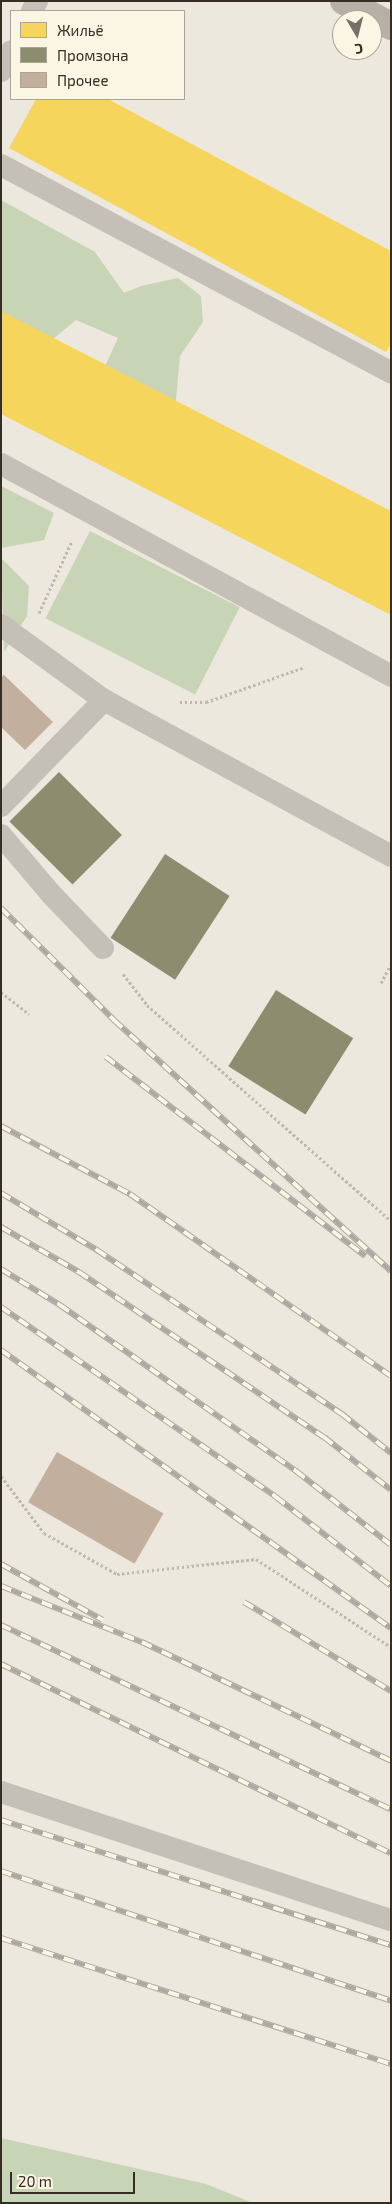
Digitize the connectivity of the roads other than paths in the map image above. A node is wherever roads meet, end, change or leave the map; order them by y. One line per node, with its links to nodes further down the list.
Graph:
1 (344, 1): 2 (street)
2 (391, 26)
3 (10, 53): 4 (lane)
4 (1, 70)
5 (1, 165): 6 (lane)
6 (391, 372)
7 (1, 464): 9 (lane)
8 (1, 625): 10 (lane)
9 (391, 676)
10 (104, 700): 11 (lane); 13 (lane)
11 (1, 806)
12 (1, 835): 14 (lane)
13 (391, 856)
14 (103, 948)
15 (1, 1792): 16 (lane)
16 (391, 1920)

